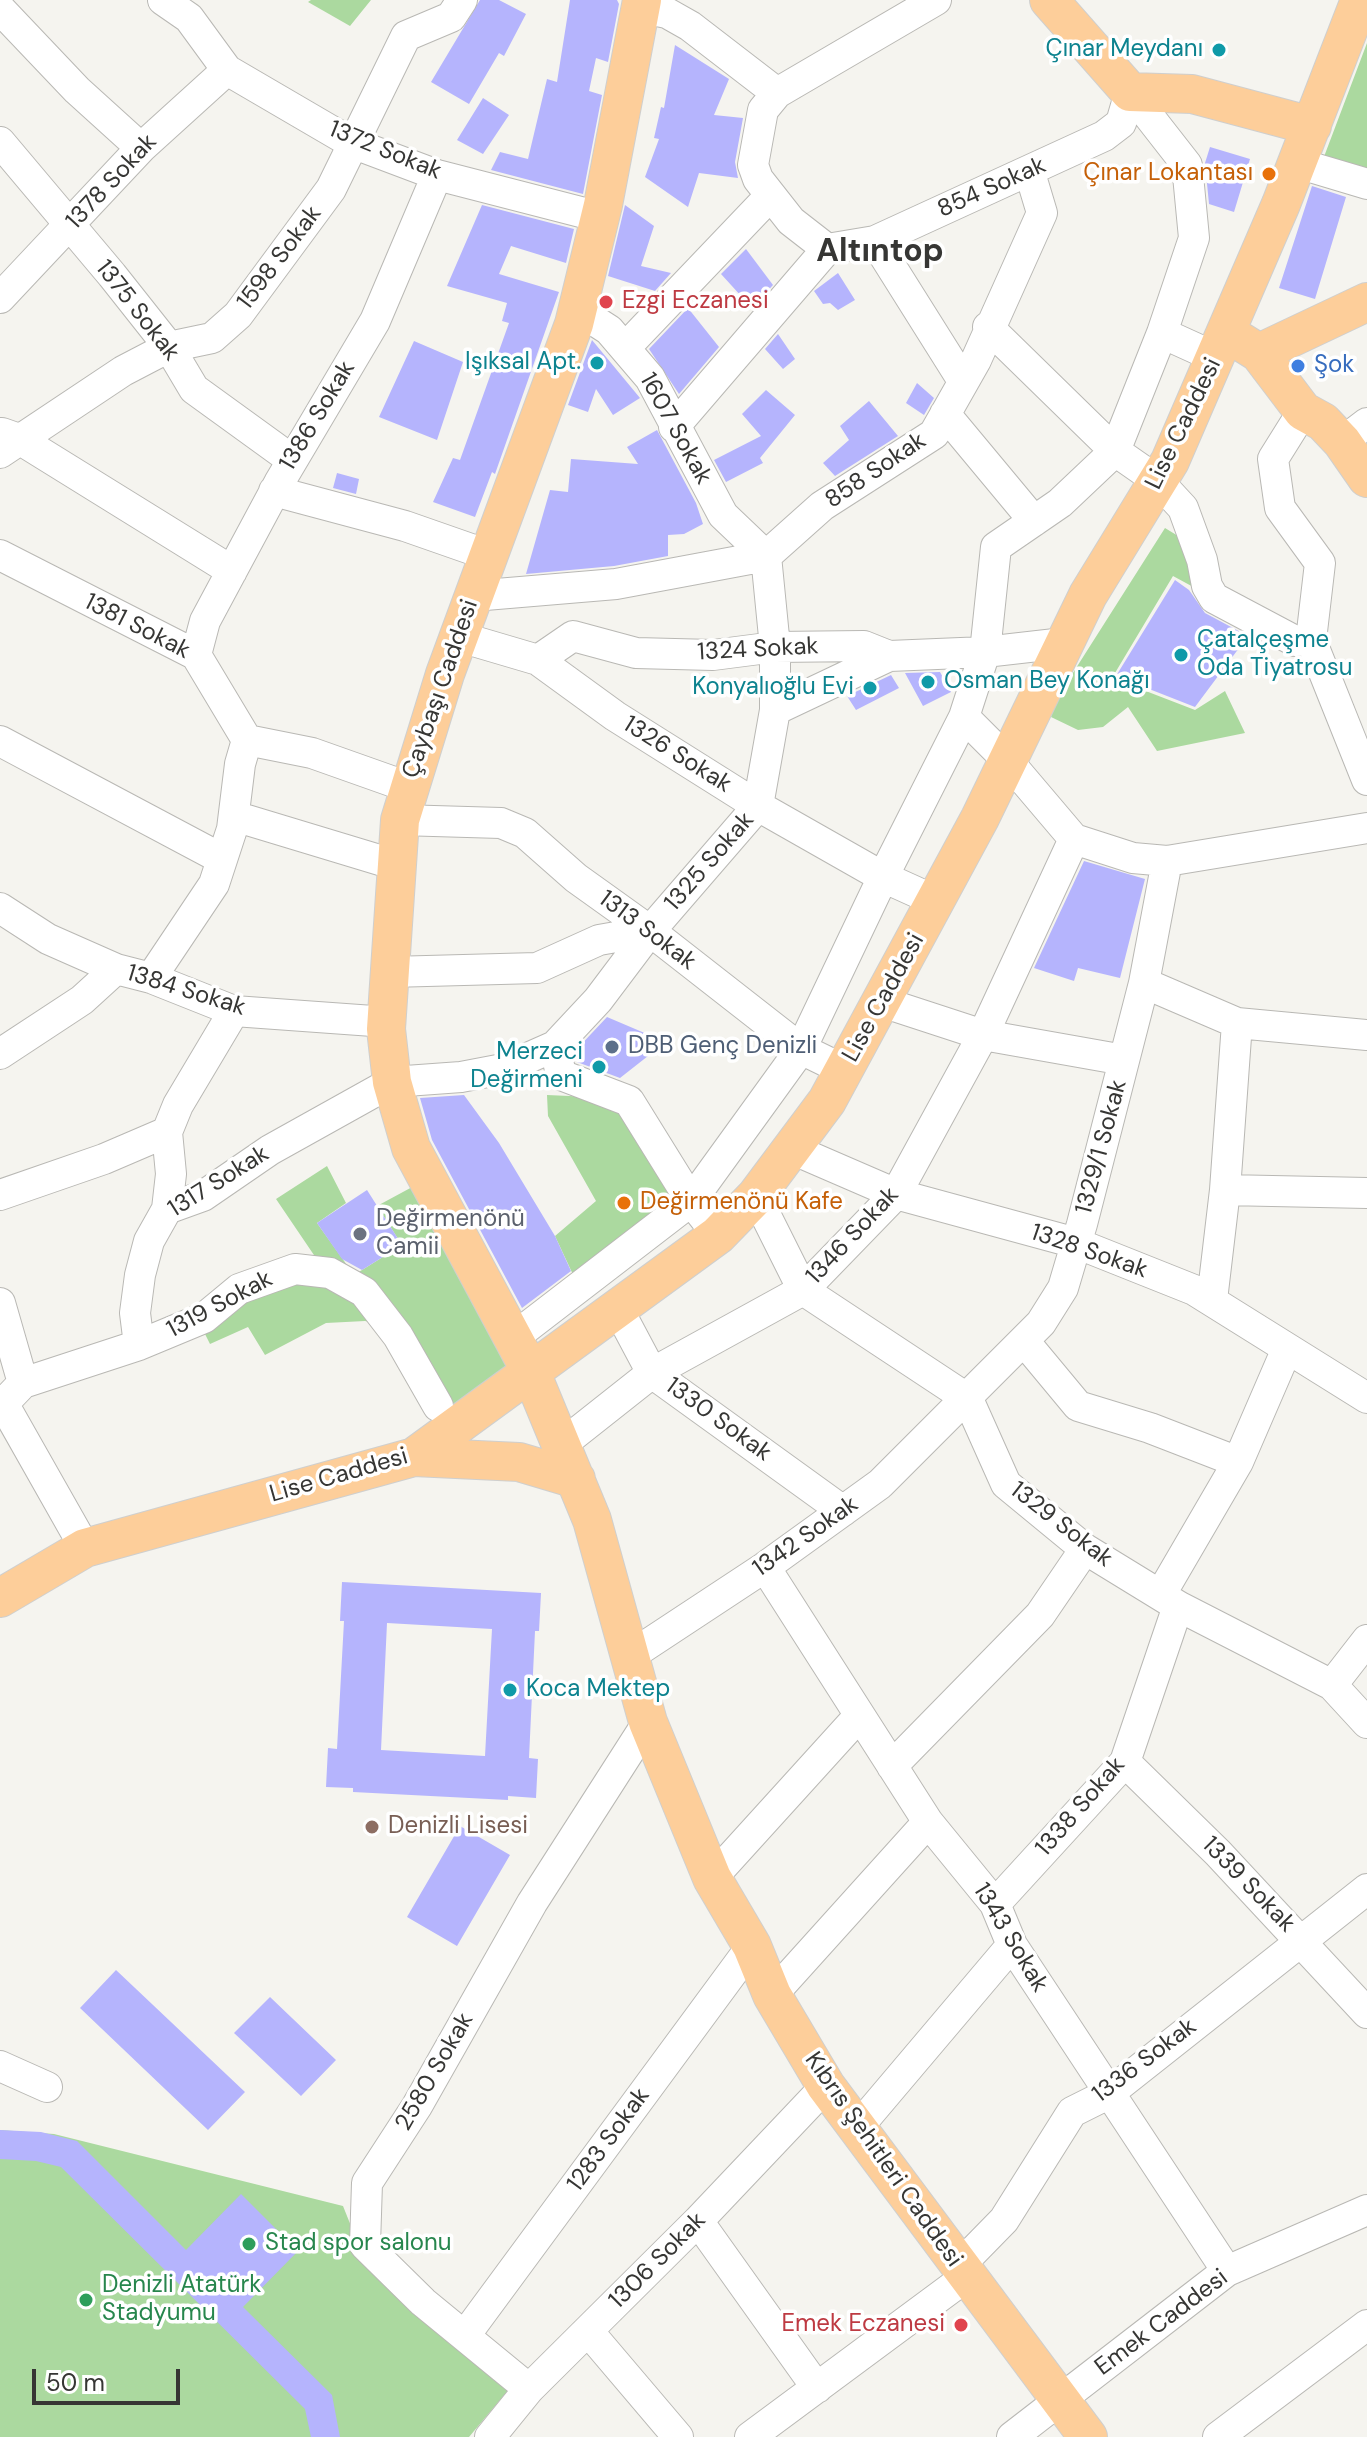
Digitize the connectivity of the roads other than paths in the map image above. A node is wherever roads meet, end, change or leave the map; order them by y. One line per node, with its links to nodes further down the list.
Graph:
1 (163, 0): 8 (street, 1372 Sokak)
2 (936, 0): 10 (street)
3 (1049, 0): 9 (main road)
4 (1360, 0): 11 (main road, Lise Caddesi)
5 (642, 4): 10 (street); 20 (main road, Çaybaşı Caddesi)
6 (448, 6): 13 (street, 1598 Sokak)
7 (4, 8): 14 (street)
8 (227, 70): 13 (street, 1372 Sokak); 14 (street, 1378 Sokak)
9 (1130, 92): 11 (main road); 16 (street, 854 Sokak); 28 (street)
10 (777, 93): 19 (street)
11 (1312, 126): 15 (main road, Lise Caddesi)
12 (0, 142): 21 (street, 1375 Sokak)
13 (352, 143): 17 (street, 1372 Sokak); 30 (street, 1598 Sokak)
14 (141, 148): 21 (street, 1378 Sokak)
15 (1297, 163): 18 (street); 29 (main road, Lise Caddesi)
16 (1030, 173): 22 (street, 854 Sokak); 27 (street, 858 Sokak)
17 (437, 175): 20 (street, 1372 Sokak); 40 (street, 1386 Sokak)
18 (1367, 184)
19 (770, 196): 23 (street); 31 (street)
20 (600, 217): 26 (main road, Çaybaşı Caddesi)
21 (70, 226): 24 (street, 1378 Sokak); 30 (street, 1375 Sokak)
22 (875, 241): 23 (street, 854 Sokak); 33 (street)
23 (827, 249): 36 (street)
24 (0, 298)
25 (1367, 302): 32 (main road)
26 (578, 310): 31 (street, 1607 Sokak); 46 (main road, Çaybaşı Caddesi)
27 (988, 327): 33 (street, 858 Sokak); 39 (street)
28 (1162, 333): 29 (street); 39 (street)
29 (1222, 346): 32 (main road); 42 (main road, Lise Caddesi)
30 (169, 347): 38 (street, 1598 Sokak); 40 (street, 1375 Sokak)
31 (625, 348): 36 (street, 1607 Sokak)
32 (1259, 353): 34 (main road)
33 (963, 381): 35 (street, 858 Sokak)
34 (1303, 411): 37 (main road); 51 (street)
35 (945, 414): 44 (street); 47 (street, 858 Sokak)
36 (674, 427): 47 (street, 1607 Sokak)
37 (1355, 433): 41 (main road)
38 (6, 442): 48 (street)
39 (1115, 451): 42 (street); 44 (street)
40 (292, 460): 43 (street, 1386 Sokak)
41 (1367, 478)
42 (1158, 481): 51 (street); 52 (main road, Lise Caddesi)
43 (274, 491): 46 (street); 48 (street, 1386 Sokak)
44 (1034, 521): 54 (street)
45 (4, 553): 55 (street, 1381 Sokak)
46 (488, 555): 49 (main road, Çaybaşı Caddesi)
47 (766, 556): 49 (street); 53 (street, 1325 Sokak)
48 (232, 571): 55 (street, 1386 Sokak)
49 (473, 596): 50 (main road, Çaybaşı Caddesi)
50 (460, 637): 57 (street, 1326 Sokak); 64 (main road, Çaybaşı Caddesi)
51 (1311, 640): 63 (street)
52 (1064, 643): 54 (street, 1324 Sokak); 62 (main road, Lise Caddesi)
53 (775, 647): 56 (street, 1324 Sokak); 57 (street, 1324 Sokak); 58 (street, 1325 Sokak)
54 (985, 652): 56 (street, 1324 Sokak); 59 (street)
55 (196, 655): 60 (street, 1381 Sokak)
56 (889, 656): 58 (street)
57 (538, 660): 65 (street, 1326 Sokak)
58 (775, 710): 65 (street, 1325 Sokak)
59 (964, 717): 62 (street); 72 (street)
60 (247, 740): 64 (street); 66 (street)
61 (0, 741): 69 (street)
62 (1007, 760): 68 (street); 73 (main road, Lise Caddesi)
63 (1367, 780)
64 (404, 804): 71 (main road, Çaybaşı Caddesi); 75 (street, 1313 Sokak)
65 (758, 806): 72 (street, 1326 Sokak); 75 (street, 1325 Sokak)
66 (234, 816): 69 (street); 71 (street)
67 (1367, 828): 70 (street)
68 (1074, 839): 70 (street); 84 (street, 1346 Sokak)
69 (222, 859): 78 (street)
70 (1167, 861): 79 (street, 1329/1 Sokak)
71 (396, 865): 77 (main road, Çaybaşı Caddesi)
72 (883, 877): 73 (street, 1326 Sokak); 87 (street)
73 (936, 901): 80 (main road, Lise Caddesi)
74 (0, 908): 76 (street, 1384 Sokak)
75 (650, 931): 77 (street, 1325 Sokak); 86 (street); 87 (street, 1313 Sokak)
76 (116, 969): 78 (street, 1384 Sokak); 88 (street)
77 (406, 972): 82 (main road, Çaybaşı Caddesi)
78 (151, 978): 81 (street, 1384 Sokak)
79 (1144, 983): 83 (street); 89 (street, 1329/1 Sokak)
80 (882, 1002): 84 (street); 90 (main road, Lise Caddesi)
81 (234, 1011): 82 (street, 1384 Sokak); 92 (street)
82 (387, 1022): 91 (main road, Çaybaşı Caddesi)
83 (1237, 1023): 85 (street); 94 (street)
84 (983, 1035): 89 (street); 96 (street, 1346 Sokak)
85 (1367, 1035)
86 (555, 1046): 91 (street); 99 (street)
87 (801, 1049): 90 (street, 1313 Sokak); 99 (street)
88 (0, 1054)
89 (1124, 1060): 102 (street, 1329/1 Sokak)
90 (844, 1070): 93 (main road, Lise Caddesi)
91 (392, 1082): 100 (street, 1317 Sokak); 110 (main road, Çaybaşı Caddesi)
92 (167, 1132): 97 (street); 100 (street)
93 (792, 1149): 96 (street, 1328 Sokak); 98 (main road, Lise Caddesi)
94 (1225, 1190): 95 (street); 104 (street)
95 (1367, 1193)
96 (896, 1194): 102 (street, 1328 Sokak); 103 (street, 1346 Sokak)
97 (0, 1195)
98 (756, 1196): 101 (main road, Lise Caddesi); 103 (street)
99 (691, 1201): 101 (street); 110 (street)
100 (167, 1209): 108 (street, 1317 Sokak)
101 (718, 1235): 106 (main road, Lise Caddesi)
102 (1076, 1243): 104 (street, 1328 Sokak); 107 (street, 1329/1 Sokak)
103 (803, 1290): 111 (street, 1346 Sokak); 114 (street)
104 (1212, 1300): 109 (street, 1328 Sokak)
105 (0, 1303): 112 (street)
106 (618, 1309): 110 (main road, Lise Caddesi); 111 (street, 1330 Sokak)
107 (1024, 1341): 114 (street, 1329/1 Sokak); 118 (street)
108 (139, 1345): 112 (street, 1319 Sokak); 115 (street, 1319 Sokak)
109 (1286, 1351): 113 (street, 1328 Sokak); 118 (street, 1338 Sokak)
110 (522, 1354): 116 (main road, Lise Caddesi); 117 (main road, Kıbrıs Şehitleri Caddesi)
111 (652, 1373): 117 (street, 1346 Sokak); 119 (street, 1330 Sokak)
112 (9, 1398): 120 (street)
113 (1367, 1398)
114 (968, 1399): 119 (street, 1342 Sokak); 121 (street, 1329 Sokak)
115 (438, 1406)
116 (414, 1457): 117 (main road); 120 (main road, Lise Caddesi)
117 (568, 1462): 126 (main road, Kıbrıs Şehitleri Caddesi)
118 (1238, 1462): 124 (street, 1338 Sokak)
119 (843, 1511): 122 (street, 1342 Sokak)
120 (85, 1548): 123 (main road, Lise Caddesi)
121 (1085, 1549): 124 (street, 1329 Sokak); 132 (street)
122 (765, 1567): 126 (street, 1342 Sokak); 128 (street, 1343 Sokak)
123 (0, 1598)
124 (1170, 1600): 127 (street, 1329 Sokak); 131 (street, 1338 Sokak)
125 (1367, 1640): 127 (street)
126 (630, 1656): 129 (main road, Kıbrıs Şehitleri Caddesi)
127 (1332, 1685): 130 (street, 1329 Sokak)
128 (859, 1716): 132 (street, 1343 Sokak); 134 (street)
129 (648, 1722): 134 (main road, Kıbrıs Şehitleri Caddesi); 153 (street, 2580 Sokak)
130 (1367, 1723)
131 (1125, 1762): 136 (street, 1338 Sokak); 137 (street, 1339 Sokak)
132 (892, 1766): 133 (street, 1343 Sokak)
133 (928, 1822): 136 (street, 1343 Sokak); 140 (street)
134 (712, 1878): 139 (main road, Kıbrıs Şehitleri Caddesi)
135 (1367, 1889): 137 (street, 1336 Sokak)
136 (995, 1904): 138 (street, 1343 Sokak)
137 (1302, 1941): 141 (street, 1339 Sokak); 145 (street, 1336 Sokak)
138 (1012, 1945): 145 (street, 1343 Sokak); 146 (street)
139 (752, 1946): 140 (main road, Kıbrıs Şehitleri Caddesi); 153 (street, 1283 Sokak)
140 (772, 1995): 143 (main road, Kıbrıs Şehitleri Caddesi)
141 (1367, 2013)
142 (0, 2066): 144 (street)
143 (826, 2086): 146 (main road, Kıbrıs Şehitleri Caddesi); 148 (street, 1306 Sokak)
144 (47, 2087)
145 (1108, 2094): 149 (street, 1343 Sokak); 150 (street, 1336 Sokak)
146 (858, 2127): 150 (main road, Kıbrıs Şehitleri Caddesi)
147 (1365, 2215): 149 (street, Emek Caddesi)
148 (698, 2221): 152 (street, 1306 Sokak); 154 (street)
149 (1227, 2271): 156 (street, Emek Caddesi)
150 (962, 2272): 154 (street, 1336 Sokak); 156 (main road, Kıbrıs Şehitleri Caddesi)
151 (1367, 2325): 157 (street)
152 (588, 2331): 155 (street, 1306 Sokak); 159 (street)
153 (466, 2334): 155 (street, 2580 Sokak)
154 (817, 2388): 160 (street, 1336 Sokak)
155 (529, 2389): 158 (street, 1306 Sokak)
156 (1060, 2400): 161 (street, Emek Caddesi); 162 (main road, Kıbrıs Şehitleri Caddesi)
157 (1224, 2435)
158 (490, 2437)
159 (678, 2437)
160 (750, 2437)
161 (1012, 2437)
162 (1088, 2437)

